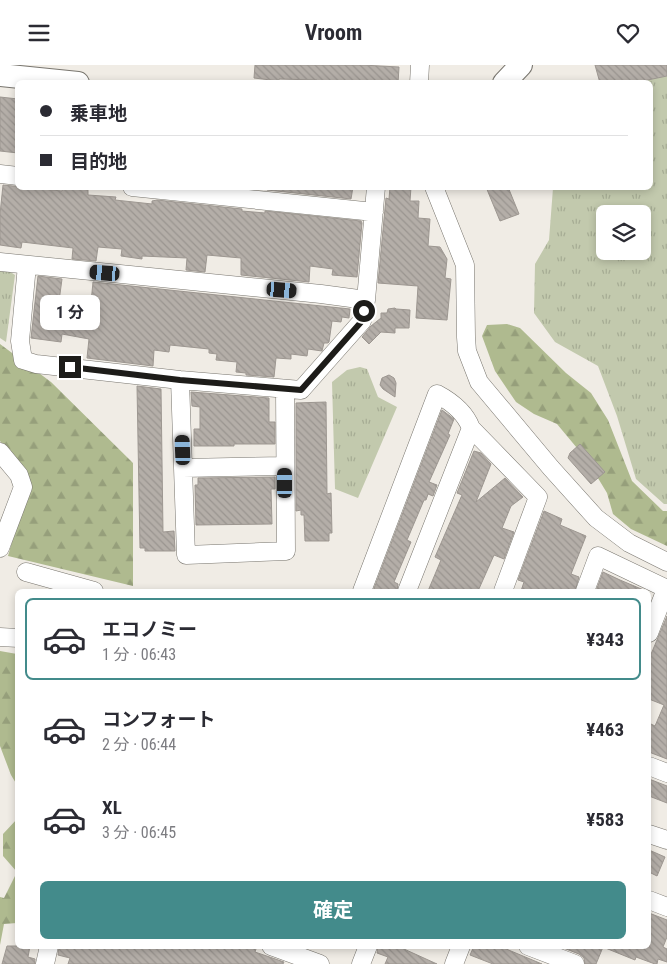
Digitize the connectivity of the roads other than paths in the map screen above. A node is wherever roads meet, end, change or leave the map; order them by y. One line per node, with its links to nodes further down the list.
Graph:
1 (420, 65): 5 (street)
2 (521, 65): 6 (street)
3 (0, 75): 4 (street)
4 (49, 80)
5 (419, 80)
6 (507, 80)
7 (0, 174): 8 (street)
8 (15, 176)
9 (161, 190): 12 (street)
10 (376, 190): 12 (street)
11 (435, 190): 23 (street)
12 (374, 212): 15 (street)
13 (0, 262): 14 (street)
14 (27, 265): 15 (street); 16 (street)
15 (366, 300): 17 (street)
16 (180, 380): 17 (street); 21 (street)
17 (285, 389): 20 (street)
18 (470, 428): 26 (street); 27 (street); 28 (street)
19 (0, 452): 22 (street)
20 (285, 467): 21 (street); 21 (street)
21 (183, 468)
22 (0, 548)
23 (667, 562)
24 (26, 573): 25 (street)
25 (86, 589)
26 (363, 589)
27 (408, 589)
28 (504, 589)
29 (586, 589): 30 (street)
30 (666, 589): 31 (street)
31 (651, 628)
32 (0, 637): 33 (street)
33 (15, 638)
34 (651, 767): 35 (street)
35 (667, 773)
36 (651, 835): 37 (street)
37 (667, 841)
38 (651, 901): 39 (street)
39 (667, 907)
40 (48, 949): 45 (street)
41 (279, 949): 46 (street)
42 (367, 949): 47 (street)
43 (460, 949): 48 (street)
44 (536, 949): 49 (street)
45 (45, 964)
46 (320, 964)
47 (361, 964)
48 (454, 964)
49 (575, 964)

